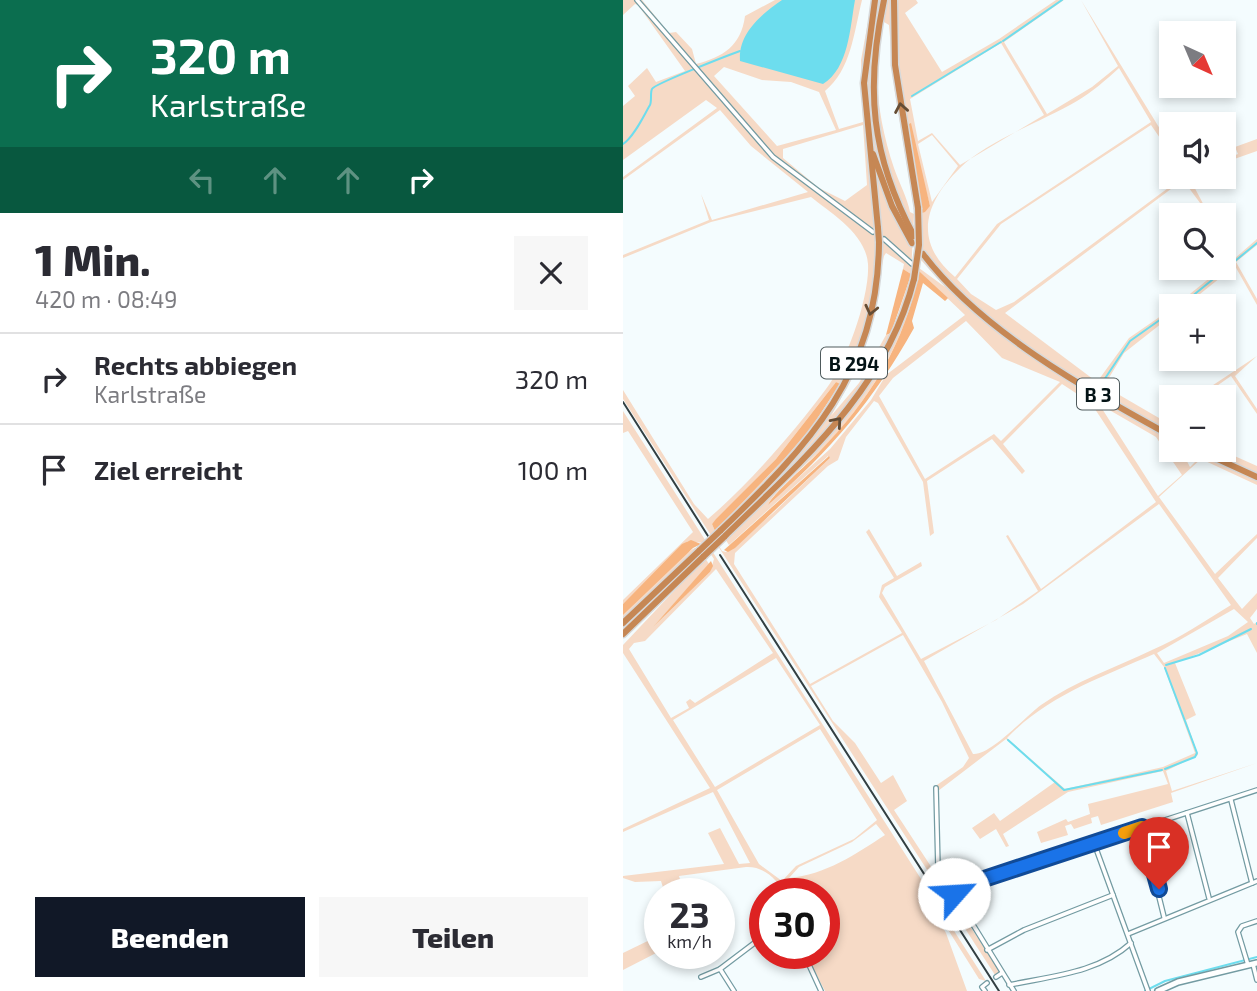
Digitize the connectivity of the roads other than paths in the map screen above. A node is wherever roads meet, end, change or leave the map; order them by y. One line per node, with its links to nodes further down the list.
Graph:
1 (637, 0): 6 (street)
2 (875, 0): 5 (highway)
3 (884, 0): 5 (highway)
4 (894, 0): 13 (highway, B 294, one-way to 4, bridge)
5 (870, 143): 6 (highway, B 294)
6 (876, 230): 7 (highway, B 294, bridge)
7 (881, 241): 9 (street); 13 (highway, B 294, one-way to 13)
8 (923, 254): 10 (highway, B 3)
9 (912, 264)
10 (1159, 429)
11 (1224, 462): 12 (highway)
12 (1256, 477)
13 (722, 534): 14 (highway, B 294, bridge)
14 (702, 553): 15 (highway, B 294); 16 (highway, B 294)
15 (623, 623)
16 (623, 634)
17 (936, 788): 24 (street)
18 (1257, 790): 19 (street)
19 (1231, 799): 20 (street); 23 (street)
20 (1187, 813): 21 (street); 26 (street)
21 (1142, 827): 22 (street); 27 (street)
22 (1094, 843): 24 (street); 25 (street)
23 (1254, 882): 26 (street)
24 (954, 894): 32 (street)
25 (1114, 895): 29 (street); 32 (street)
26 (1209, 898): 27 (street)
27 (1164, 917): 29 (street)
28 (1257, 921): 34 (street)
29 (1128, 934): 30 (street)
30 (1131, 943): 42 (street); 44 (street)
31 (749, 947): 33 (street)
32 (987, 950): 37 (street)
33 (735, 958)
34 (1250, 962): 40 (street); 48 (main road)
35 (720, 969): 38 (street); 45 (street)
36 (811, 969): 46 (street)
37 (1002, 973): 39 (street); 42 (street)
38 (701, 977)
39 (996, 977)
40 (1257, 979)
41 (987, 983): 43 (street)
42 (1009, 985): 47 (street)
43 (983, 989)
44 (1147, 989)
45 (734, 991)
46 (821, 991)
47 (1014, 991)
48 (1158, 991)

